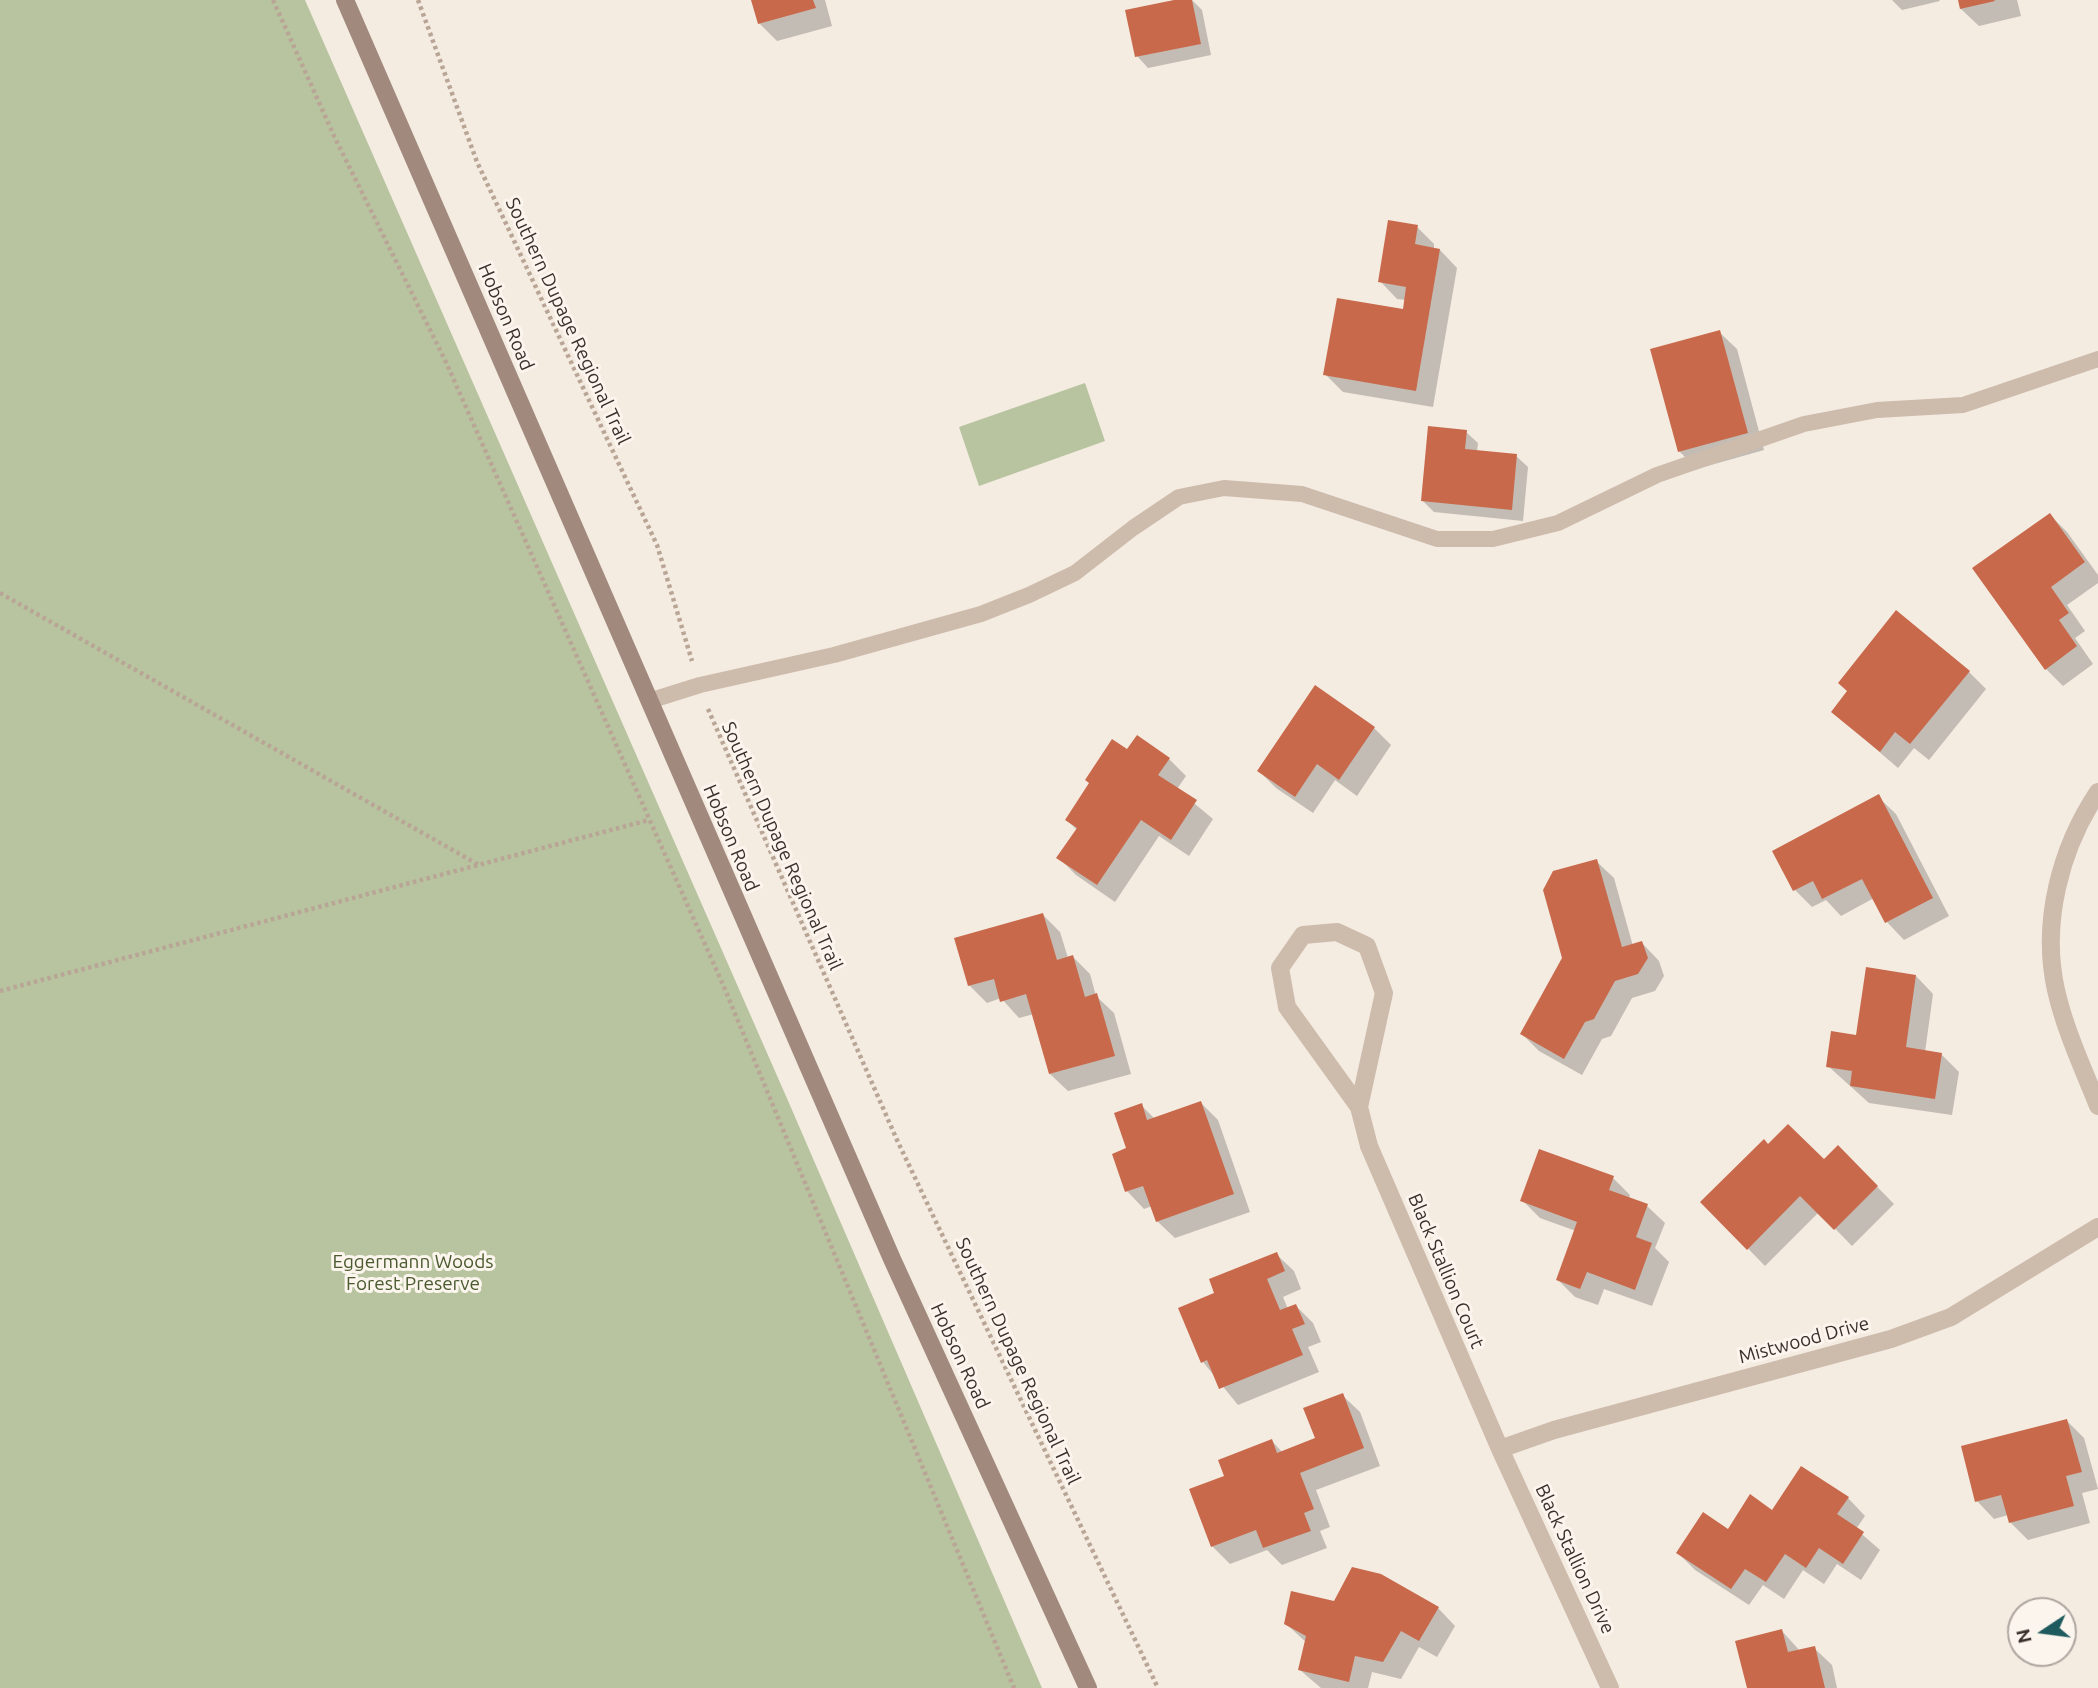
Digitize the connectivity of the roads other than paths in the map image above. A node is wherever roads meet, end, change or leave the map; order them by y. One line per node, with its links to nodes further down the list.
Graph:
1 (345, 0): 3 (main road, Hobson Road)
2 (2098, 359): 3 (lane)
3 (649, 701): 10 (main road, Hobson Road)
4 (2098, 792): 5 (street)
5 (2098, 1106)
6 (1359, 1107): 6 (street, Black Stallion Court); 8 (street, Black Stallion Court)
7 (2098, 1227): 8 (street, Mistwood Drive)
8 (1500, 1449): 9 (street, Black Stallion Drive)
9 (1602, 1686)
10 (1088, 1688)

